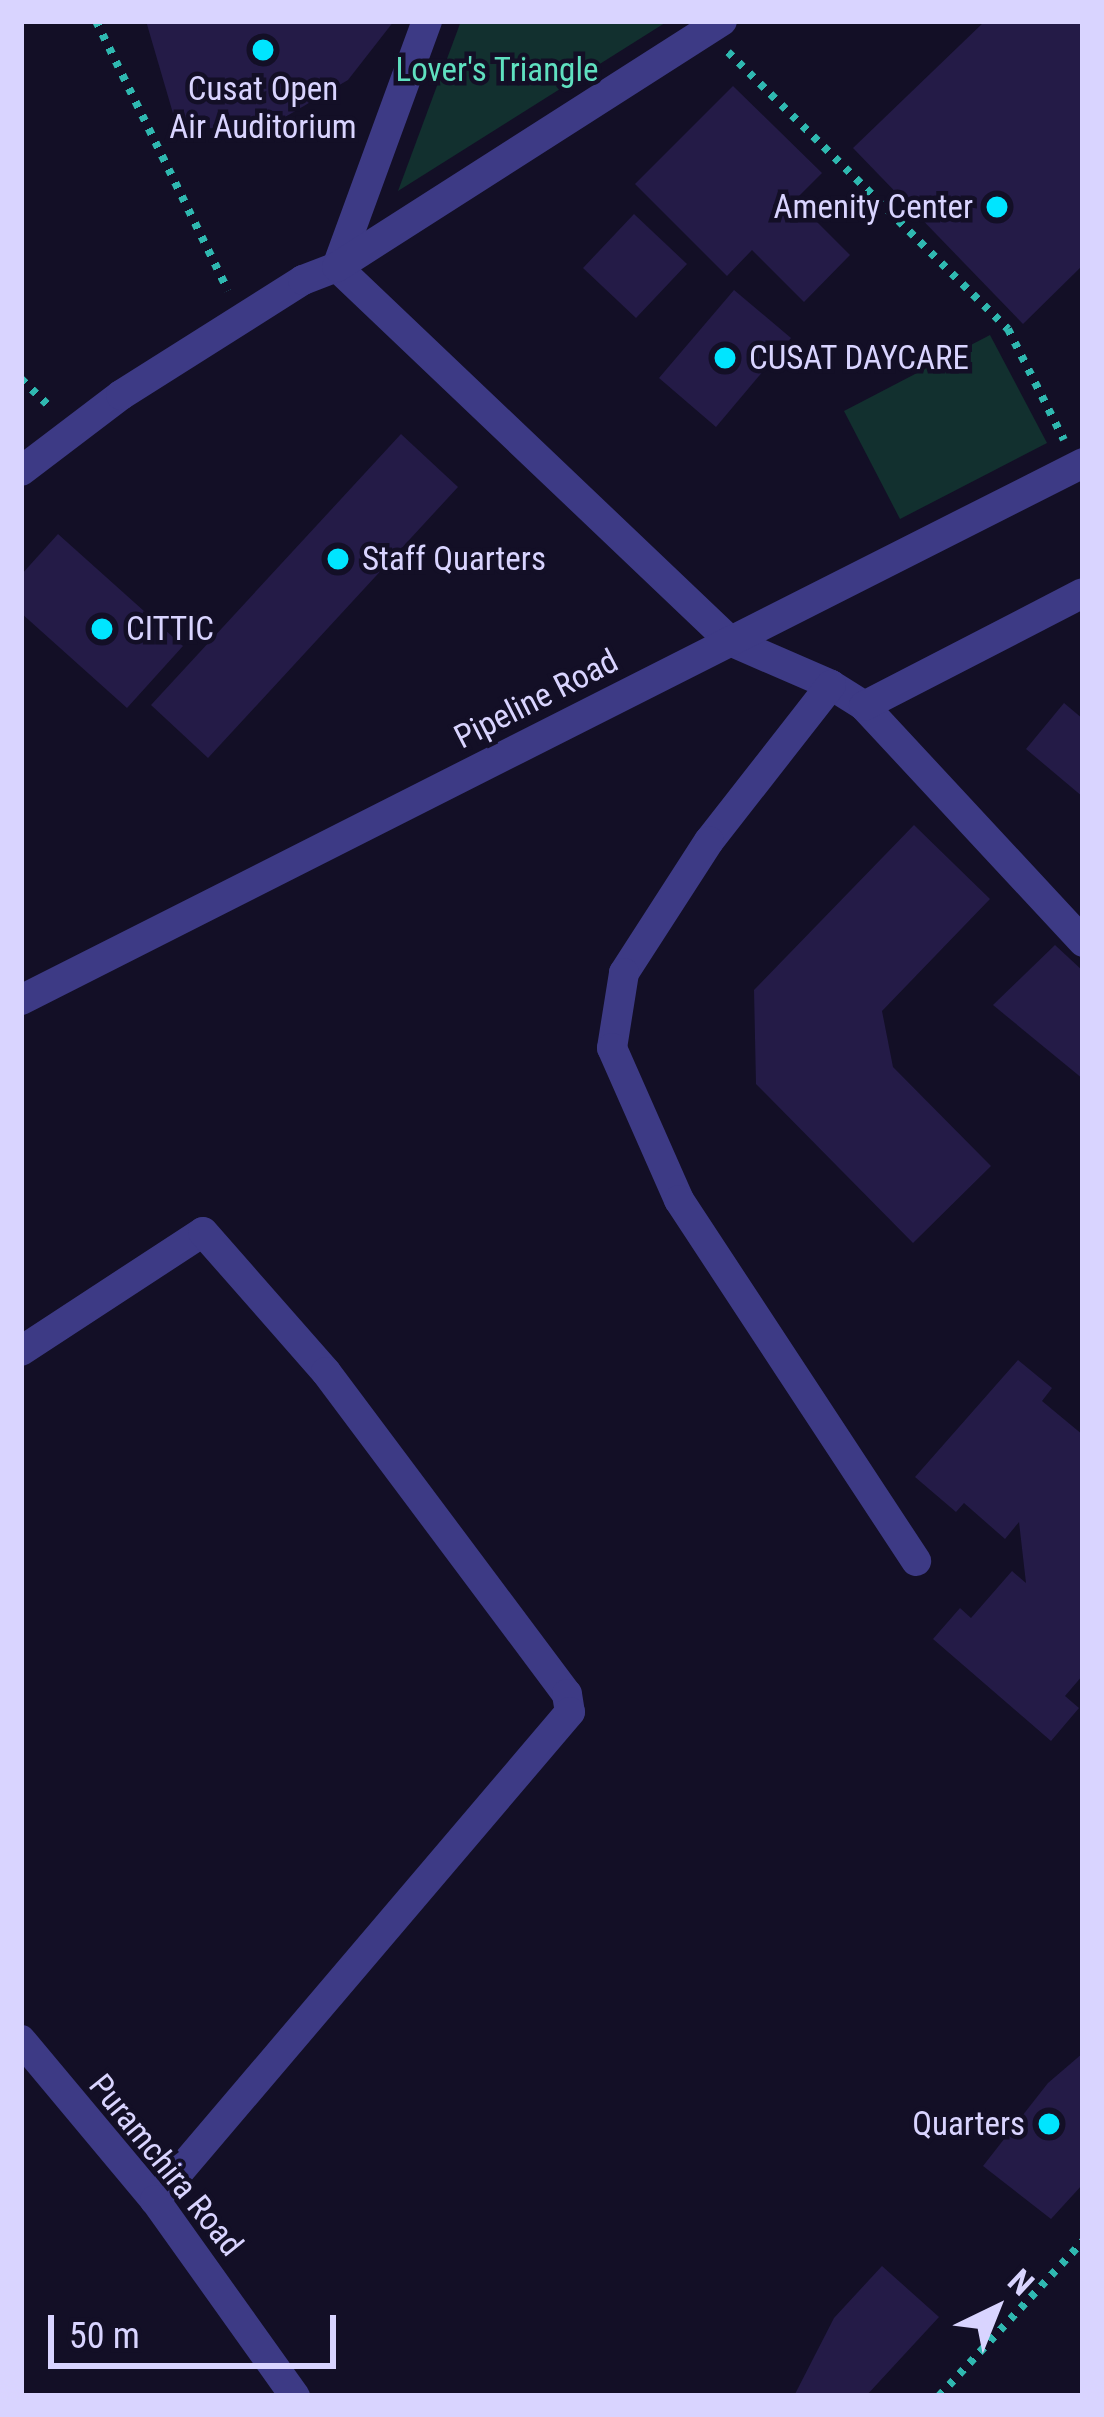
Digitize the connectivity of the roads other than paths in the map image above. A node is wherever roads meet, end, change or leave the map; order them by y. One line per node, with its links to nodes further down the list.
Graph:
1 (427, 21): 3 (street)
2 (722, 21): 3 (street)
3 (337, 267): 5 (street); 7 (street)
4 (1080, 464): 7 (street, Pipeline Road)
5 (21, 470)
6 (1083, 593): 9 (street)
7 (730, 641): 8 (street); 11 (street, Pipeline Road)
8 (831, 685): 9 (street); 13 (street)
9 (864, 706): 10 (street)
10 (1083, 941)
11 (21, 1000)
12 (21, 1352): 15 (street)
13 (916, 1561)
14 (21, 2040): 15 (street, Puramchira Road)
15 (155, 2200): 16 (street, Puramchira Road)
16 (295, 2396)

